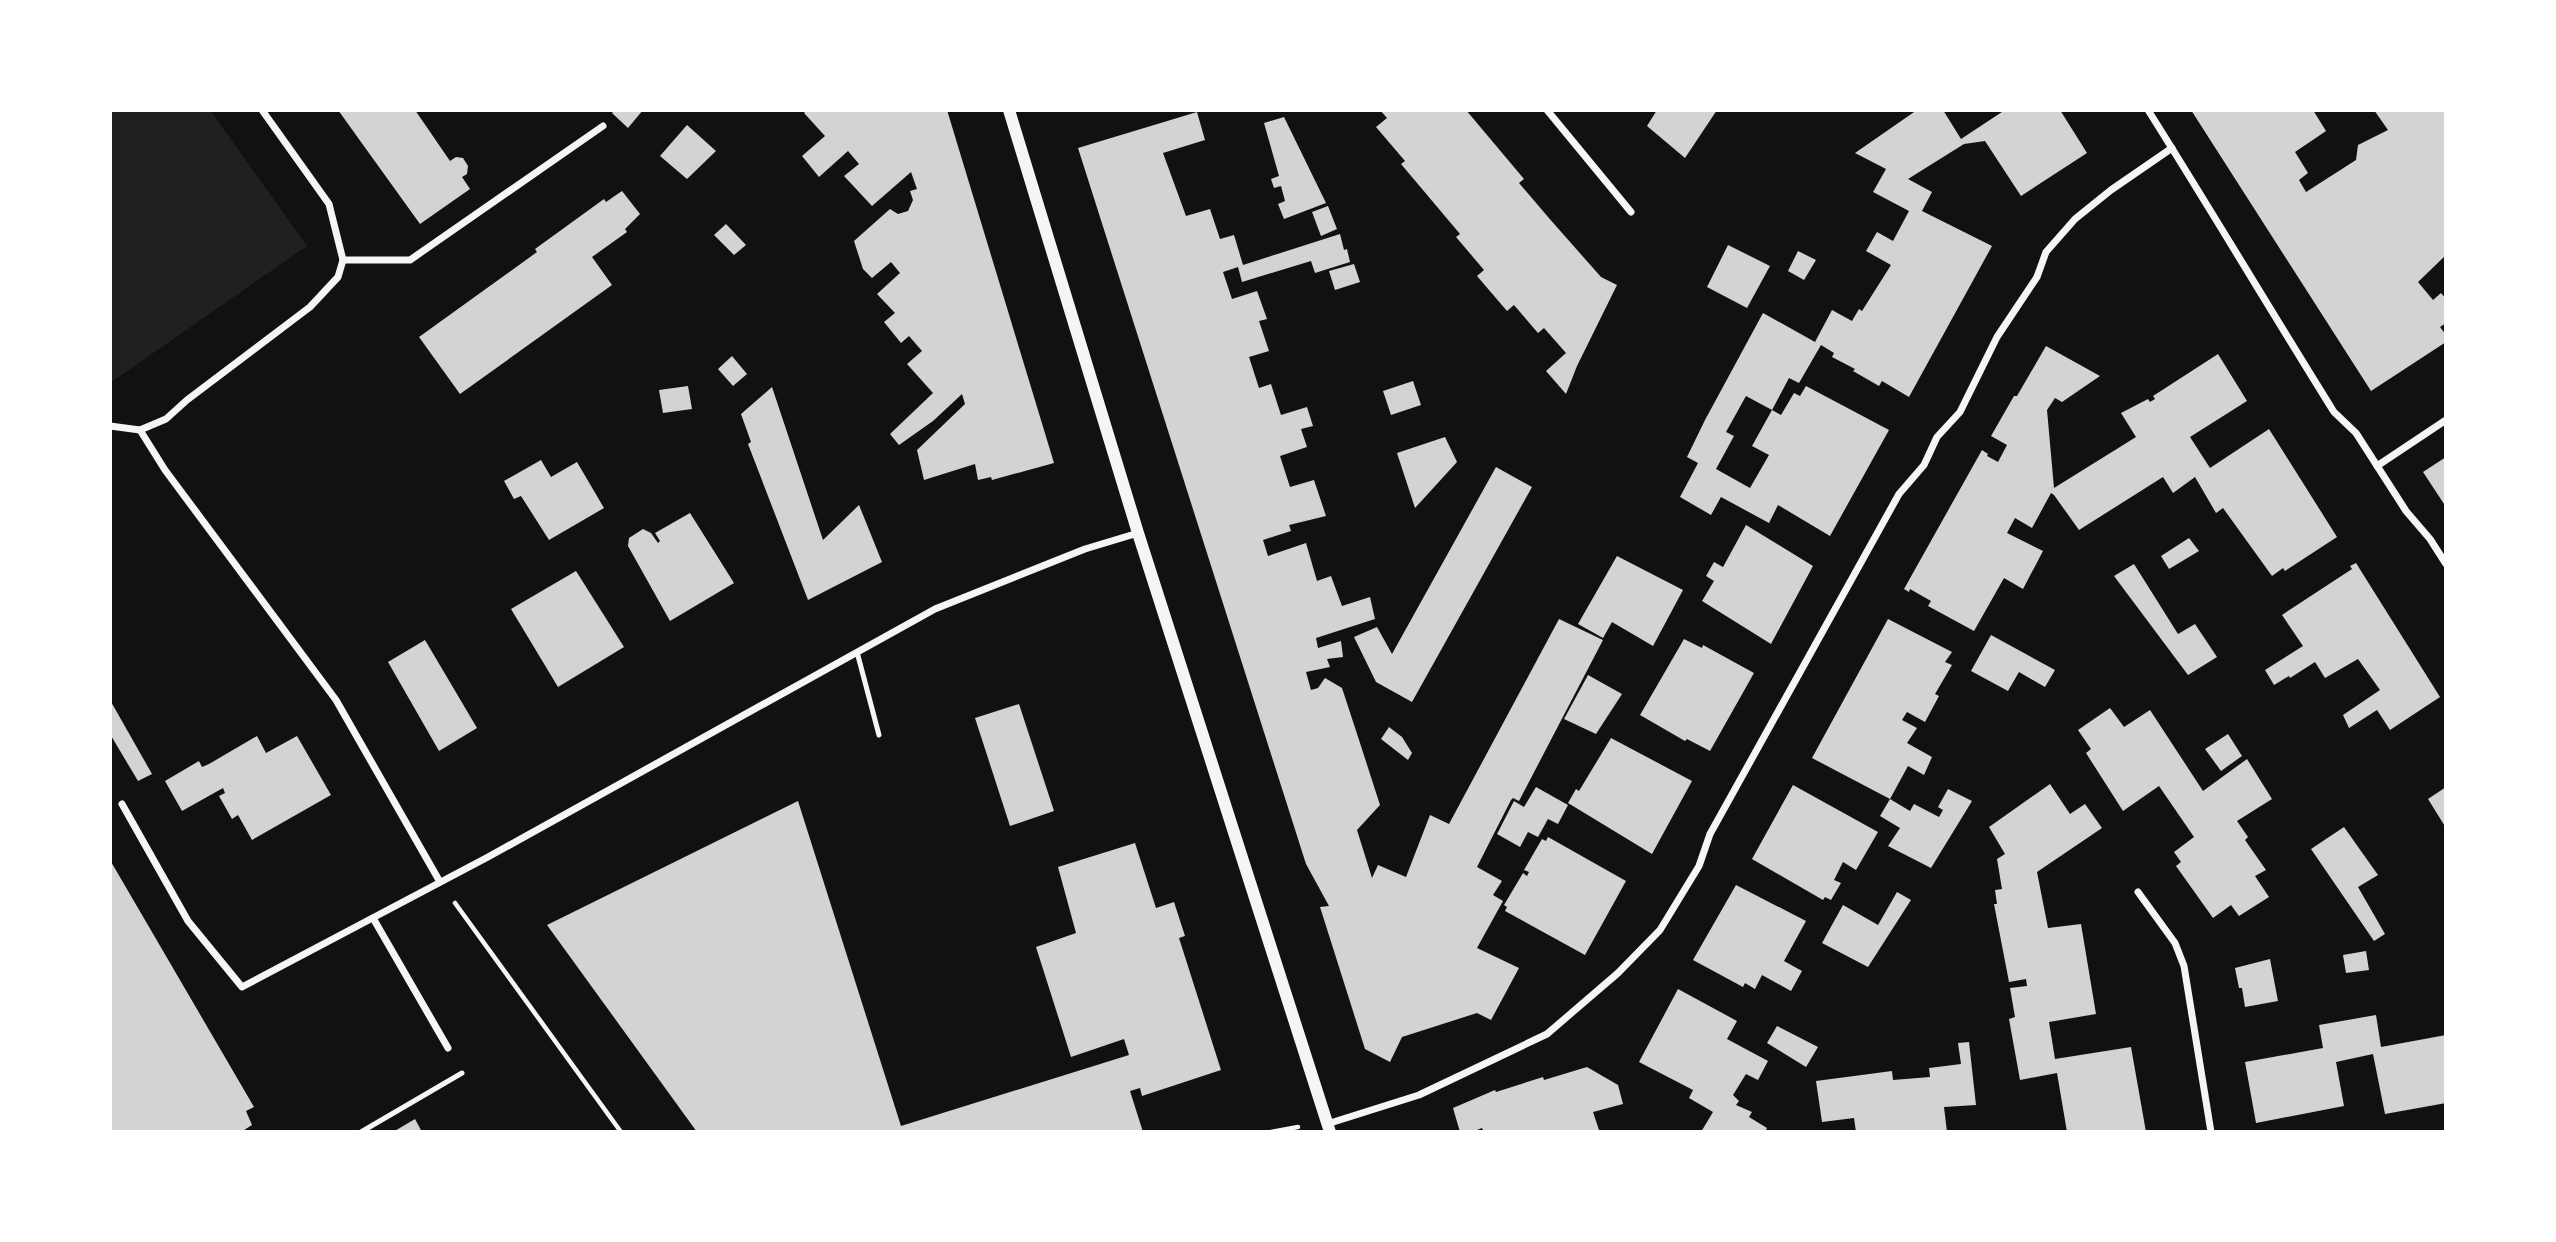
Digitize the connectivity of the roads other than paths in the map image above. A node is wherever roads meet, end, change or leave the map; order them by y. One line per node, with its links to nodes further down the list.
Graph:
1 (262, 110): 8 (street)
2 (1009, 110): 13 (street)
3 (1547, 110): 7 (street)
4 (2148, 110): 6 (street)
5 (603, 125): 8 (street)
6 (2172, 148): 12 (street); 23 (street)
7 (1631, 212)
8 (343, 260): 11 (street)
9 (2446, 420): 12 (street)
10 (110, 426): 11 (street)
11 (140, 430): 18 (street)
12 (2377, 466): 14 (street)
13 (1138, 533): 15 (street); 23 (street)
14 (2446, 564)
15 (857, 652): 16 (lane); 18 (street)
16 (879, 736)
17 (122, 804): 20 (street)
18 (440, 882): 20 (street)
19 (2138, 892): 25 (street)
20 (373, 918): 21 (street)
21 (448, 1048)
22 (462, 1073): 24 (lane)
23 (1328, 1128)
24 (361, 1132)
25 (2211, 1132)

